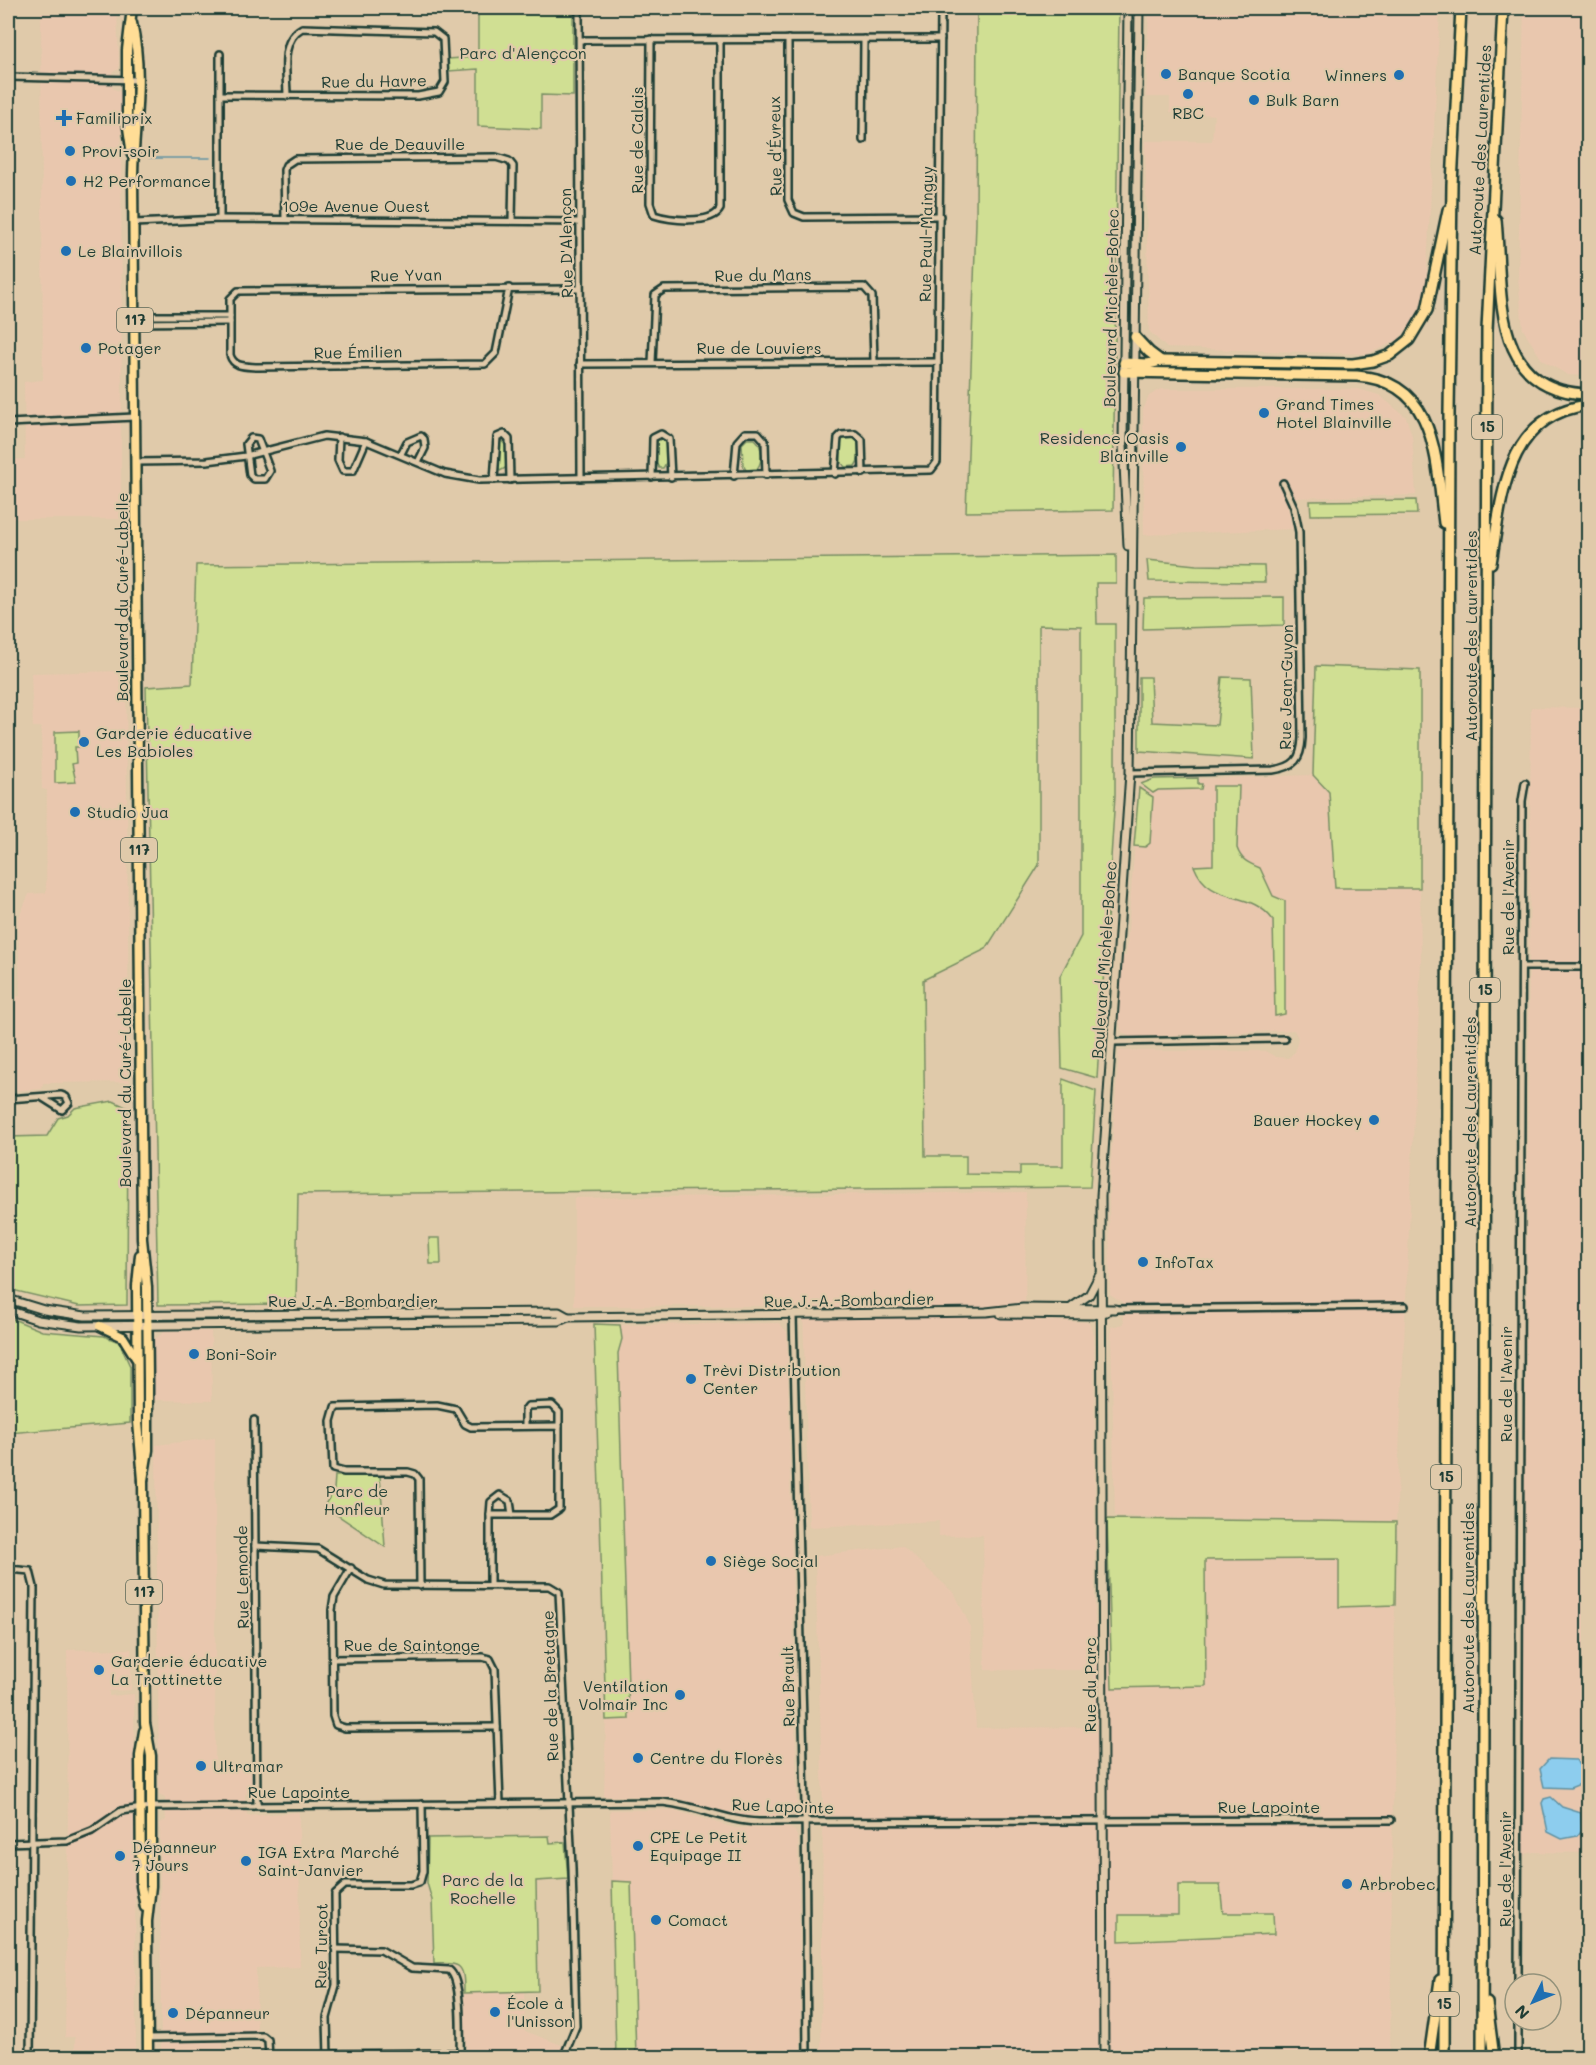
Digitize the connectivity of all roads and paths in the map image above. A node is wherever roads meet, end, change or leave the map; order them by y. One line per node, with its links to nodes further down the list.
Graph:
1 (132, 8): 8 (main road, Boulevard du Curé-Labelle / 117)
2 (579, 8): 13 (street, Rue D'Alençon)
3 (941, 8): 12 (street, Rue Paul-Mainguy)
4 (1128, 8): 41 (street, Boulevard Michèle-Bohec)
5 (1139, 8): 35 (street, Boulevard Michèle-Bohec)
6 (1461, 8): 23 (highway, Autoroute des Laurentides / 15)
7 (1503, 8): 24 (highway, Autoroute des Laurentides / 15)
8 (132, 23): 17 (main road, Boulevard du Curé-Labelle / 117); 18 (main road, Boulevard du Curé-Labelle / 117)
9 (651, 39): 13 (street); 14 (street); 14 (street, Rue de Calais)
10 (788, 39): 11 (street); 14 (street); 25 (street, Rue d'Évreux)
11 (864, 39): 12 (street); 21 (street)
12 (941, 39): 25 (street, Rue Paul-Mainguy)
13 (580, 40): 29 (street, Rue D'Alençon)
14 (720, 40)
15 (220, 54): 19 (street)
16 (8, 77): 17 (street)
17 (127, 80): 18 (street); 22 (main road, Boulevard du Curé-Labelle / 117)
18 (138, 80): 22 (main road, Boulevard du Curé-Labelle / 117)
19 (220, 95): 20 (street, Rue du Havre); 26 (street)
20 (287, 96): 20 (street, Rue du Havre)
21 (863, 140)
22 (134, 170): 30 (main road, Boulevard du Curé-Labelle / 117)
23 (1452, 184): 37 (highway); 64 (highway, Autoroute des Laurentides / 15)
24 (1493, 190): 43 (highway); 65 (highway, Autoroute des Laurentides / 15)
25 (940, 216): 38 (street, Rue Paul-Mainguy)
26 (220, 219): 27 (street, 109e Avenue Ouest); 30 (street, 109e Avenue Ouest)
27 (285, 219): 28 (street, 109e Avenue Ouest); 28 (street, Rue de Deauville)
28 (512, 220): 29 (street, 109e Avenue Ouest)
29 (579, 222): 32 (street, Rue D'Alençon)
30 (134, 223): 33 (main road, Boulevard du Curé-Labelle / 117)
31 (509, 288): 32 (street, Rue Yvan); 34 (street, Rue Yvan); 34 (street, Rue Émilien)
32 (580, 289): 40 (street, Rue D'Alençon)
33 (135, 319): 34 (street); 45 (main road, Boulevard du Curé-Labelle / 117)
34 (230, 319)
35 (1135, 337): 37 (highway); 42 (street, Boulevard Michèle-Bohec)
36 (874, 361): 38 (street, Rue de Louviers); 39 (street, Rue de Louviers); 39 (street, Rue du Mans)
37 (1161, 361): 42 (highway)
38 (938, 362): 54 (street, Rue Paul-Mainguy)
39 (652, 363): 40 (street, Rue de Louviers)
40 (580, 364): 60 (street, Rue D'Alençon)
41 (1124, 368): 42 (highway); 66 (street, Boulevard Michèle-Bohec)
42 (1135, 368): 64 (highway); 66 (street, Boulevard Michèle-Bohec)
43 (1588, 394)
44 (1588, 405): 65 (highway)
45 (135, 417): 46 (street); 52 (main road, Boulevard du Curé-Labelle / 117)
46 (8, 423)
47 (339, 437): 48 (street); 48 (street); 49 (street)
48 (366, 441): 50 (street)
49 (263, 452): 51 (street); 51 (street); 51 (street)
50 (401, 454): 53 (street); 53 (street)
51 (246, 456): 52 (street)
52 (136, 462): 77 (main road, Boulevard du Curé-Labelle / 117)
53 (418, 462): 61 (street)
54 (863, 473): 55 (street); 55 (street)
55 (835, 474): 56 (street)
56 (766, 475): 57 (street); 57 (street)
57 (734, 476): 59 (street)
58 (652, 477): 59 (street); 59 (street); 60 (street)
59 (671, 477)
60 (581, 478): 62 (street)
61 (494, 480): 62 (street); 62 (street)
62 (510, 480)
63 (1283, 483): 67 (street, Rue Jean-Guyon)
64 (1449, 553): 121 (highway, Autoroute des Laurentides / 15)
65 (1486, 592): 123 (highway, Autoroute des Laurentides / 15)
66 (1131, 608): 67 (street, Boulevard Michèle-Bohec)
67 (1130, 772): 74 (street, Boulevard Michèle-Bohec)
68 (1525, 783): 72 (street, Rue de l'Avenir)
69 (8, 829): 70 (street)
70 (8, 864)
71 (1588, 966): 72 (street)
72 (1522, 968): 122 (street, Rue de l'Avenir)
73 (1285, 1039): 74 (street)
74 (1112, 1042): 78 (street, Boulevard Michèle-Bohec)
75 (43, 1098): 76 (street)
76 (8, 1099)
77 (142, 1239): 86 (main road, Boulevard du Curé-Labelle / 117); 88 (main road, Boulevard du Curé-Labelle / 117)
78 (1101, 1271): 81 (street); 84 (street, Boulevard Michèle-Bohec)
79 (8, 1299): 88 (street, Rue J.-A.-Bombardier)
80 (1405, 1306): 83 (street, Rue J.-A.-Bombardier)
81 (1070, 1308): 84 (street, Rue J.-A.-Bombardier); 85 (street, Rue J.-A.-Bombardier)
82 (8, 1310): 90 (street, Rue J.-A.-Bombardier)
83 (1114, 1310): 84 (street, Rue J.-A.-Bombardier)
84 (1102, 1311): 85 (street, Rue J.-A.-Bombardier); 115 (street, Rue du Parc)
85 (986, 1312): 87 (street, Rue J.-A.-Bombardier)
86 (148, 1315): 88 (street, Rue J.-A.-Bombardier); 89 (street, Rue J.-A.-Bombardier); 92 (main road, Boulevard du Curé-Labelle / 117)
87 (793, 1315): 89 (street, Rue J.-A.-Bombardier); 116 (street, Rue Brault)
88 (137, 1316): 91 (main road, Boulevard du Curé-Labelle / 117)
89 (568, 1317): 92 (street, Rue J.-A.-Bombardier)
90 (100, 1326): 91 (street, Rue J.-A.-Bombardier); 93 (main road)
91 (137, 1326): 92 (street, Rue J.-A.-Bombardier); 93 (main road, Boulevard du Curé-Labelle / 117)
92 (147, 1326): 97 (main road, Boulevard du Curé-Labelle / 117)
93 (137, 1360): 97 (main road, Boulevard du Curé-Labelle / 117)
94 (254, 1420): 100 (street, Rue Lemonde)
95 (525, 1425): 96 (street); 96 (street); 103 (street)
96 (559, 1426): 99 (street)
97 (143, 1480): 106 (main road, Boulevard du Curé-Labelle / 117)
98 (490, 1515): 99 (street); 99 (street); 104 (street)
99 (512, 1515)
100 (255, 1546): 101 (street, Rue de la Bretagne); 111 (street, Rue Lemonde)
101 (351, 1568): 103 (street, Rue de la Bretagne); 105 (street)
102 (8, 1569): 117 (street)
103 (420, 1586): 104 (street, Rue de la Bretagne)
104 (490, 1586): 108 (street, Rue de la Bretagne)
105 (333, 1659): 107 (street, Rue de Saintonge); 107 (street)
106 (146, 1724): 112 (main road, Boulevard du Curé-Labelle / 117); 113 (main road, Boulevard du Curé-Labelle / 117)
107 (497, 1727): 110 (street, Rue de Saintonge)
108 (568, 1803): 110 (street, Rue Lapointe); 116 (street, Rue Lapointe); 131 (street, Rue de la Bretagne)
109 (422, 1804): 110 (street, Rue Lapointe); 111 (street, Rue Lapointe); 120 (street, Rue Turcot)
110 (500, 1804)
111 (257, 1805): 112 (street, Rue Lapointe)
112 (151, 1807): 113 (street, Rue Lapointe); 119 (main road, Boulevard du Curé-Labelle / 117)
113 (141, 1809): 117 (street, Rue Lapointe); 119 (main road, Boulevard du Curé-Labelle / 117)
114 (1391, 1820): 115 (street, Rue Lapointe)
115 (1104, 1821): 116 (street, Rue Lapointe); 133 (street, Rue du Parc)
116 (805, 1822): 132 (street, Rue Brault)
117 (33, 1842): 118 (street, Rue Lapointe); 128 (street)
118 (8, 1843)
119 (147, 1913): 125 (main road, Boulevard du Curé-Labelle / 117)
120 (335, 1949): 126 (street); 127 (street, Rue Turcot)
121 (1445, 1951): 134 (highway); 135 (highway, Autoroute des Laurentides / 15)
122 (1518, 1972)
123 (1482, 1977): 136 (highway, Autoroute des Laurentides / 15); 137 (highway)
124 (1518, 2032): 138 (street)
125 (147, 2038): 129 (main road, Boulevard du Curé-Labelle / 117); 130 (street)
126 (460, 2055): 127 (street)
127 (328, 2056)
128 (30, 2058)
129 (148, 2058)
130 (269, 2058)
131 (563, 2058)
132 (807, 2058)
133 (1104, 2058)
134 (1429, 2058)
135 (1444, 2058)
136 (1482, 2058)
137 (1494, 2058)
138 (1518, 2058)

